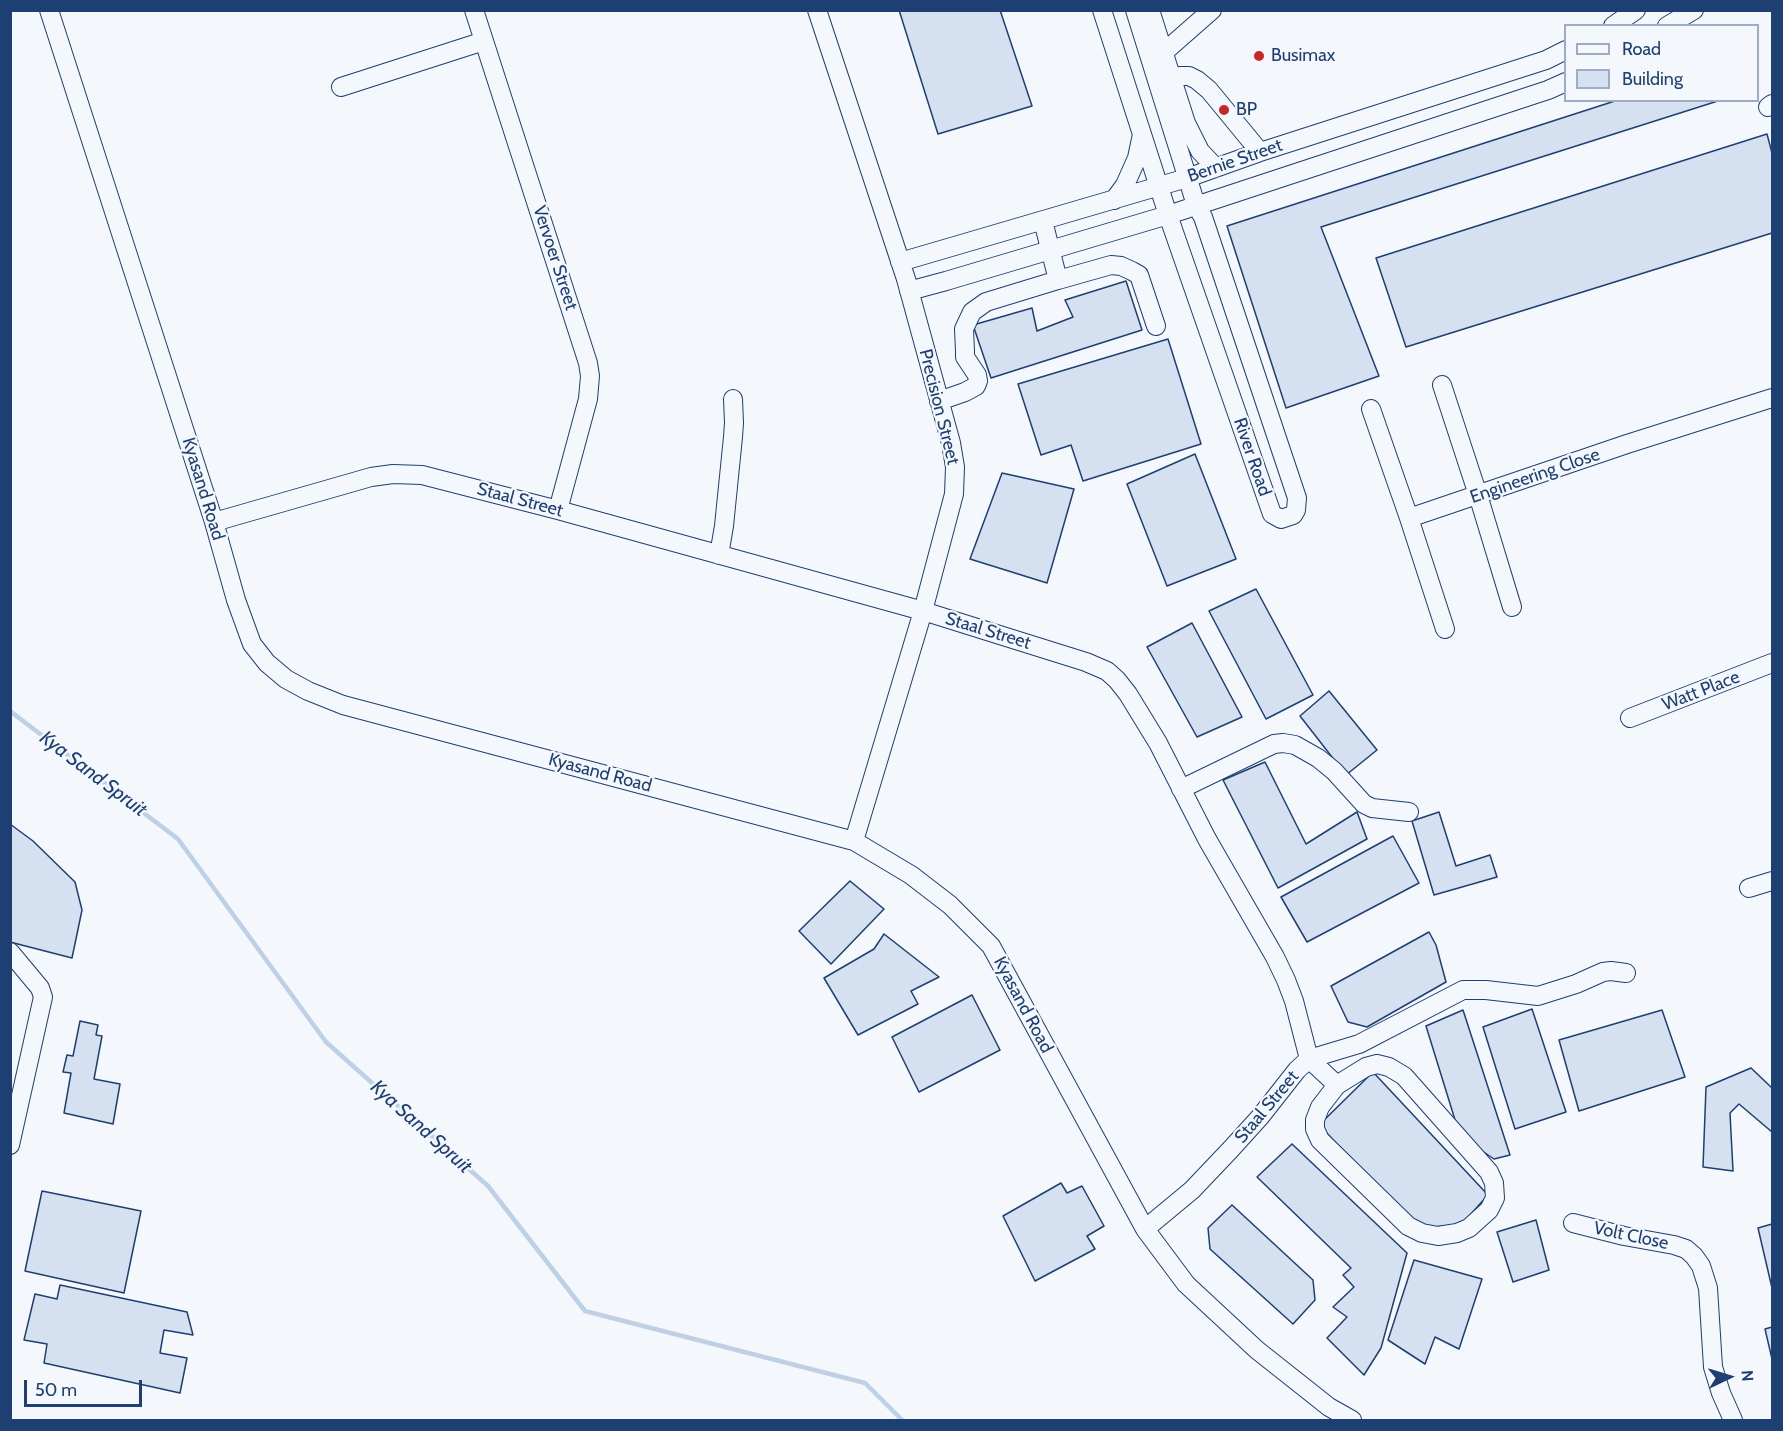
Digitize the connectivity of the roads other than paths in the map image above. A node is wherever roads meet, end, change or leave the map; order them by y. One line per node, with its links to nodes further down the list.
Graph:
1 (49, 10): 40 (street, Kyasand Road)
2 (474, 10): 12 (street, Vervoer Street)
3 (818, 10): 28 (street, Precision Street)
4 (1102, 10): 18 (street, River Road)
5 (1135, 10): 21 (street, River Road)
6 (1150, 10): 14 (street)
7 (1212, 10): 14 (street)
8 (1636, 10): 10 (street)
9 (1694, 10): 11 (street)
10 (1615, 24)
11 (1670, 24)
12 (484, 41): 17 (street); 38 (street, Vervoer Street)
13 (1564, 51): 19 (street, Bernie Street)
14 (1163, 53): 15 (street)
15 (1172, 80): 19 (street); 20 (street)
16 (1564, 83): 24 (street, Bernie Street)
17 (341, 87)
18 (1142, 133): 22 (street, River Road); 23 (street)
19 (1260, 152): 20 (street, Bernie Street)
20 (1216, 168): 21 (street, Bernie Street)
21 (1187, 178): 22 (street, Bernie Street); 24 (street, River Road)
22 (1159, 186): 23 (street, Bernie Street); 25 (street, River Road)
23 (1114, 200): 26 (street, Bernie Street)
24 (1196, 205): 25 (street, Bernie Street); 25 (street, River Road)
25 (1168, 215): 27 (street, Bernie Street)
26 (1043, 221): 27 (street); 28 (street, Bernie Street)
27 (1050, 249): 29 (street); 30 (street, Bernie Street)
28 (900, 262): 30 (street, Precision Street)
29 (1058, 280): 31 (street); 35 (street)
30 (909, 291): 35 (street, Precision Street)
31 (1156, 326)
32 (1442, 385): 37 (street)
33 (1773, 398): 37 (street, Engineering Close)
34 (733, 399): 41 (street)
35 (939, 401): 43 (street, Precision Street)
36 (1371, 409): 39 (street)
37 (1478, 495): 39 (street, Engineering Close); 42 (street)
38 (558, 510): 40 (street, Staal Street); 41 (street, Staal Street)
39 (1409, 518): 44 (street)
40 (214, 522): 49 (street, Kyasand Road)
41 (719, 555): 43 (street, Staal Street)
42 (1512, 608)
43 (923, 611): 47 (street, Staal Street); 49 (street, Precision Street)
44 (1445, 629)
45 (1773, 663): 46 (street, Watt Place)
46 (1630, 718)
47 (1181, 789): 48 (street); 54 (street, Staal Street)
48 (1409, 812)
49 (854, 841): 58 (street, Kyasand Road)
50 (1773, 881): 51 (street)
51 (1749, 888)
52 (10, 952): 56 (street)
53 (1626, 973): 54 (street)
54 (1309, 1059): 55 (street); 58 (street, Staal Street)
55 (1337, 1084): 55 (street)
56 (10, 1145)
57 (1573, 1223): 60 (street, Volt Close)
58 (1145, 1229): 59 (street, Kyasand Road)
59 (1352, 1420)
60 (1733, 1420)

